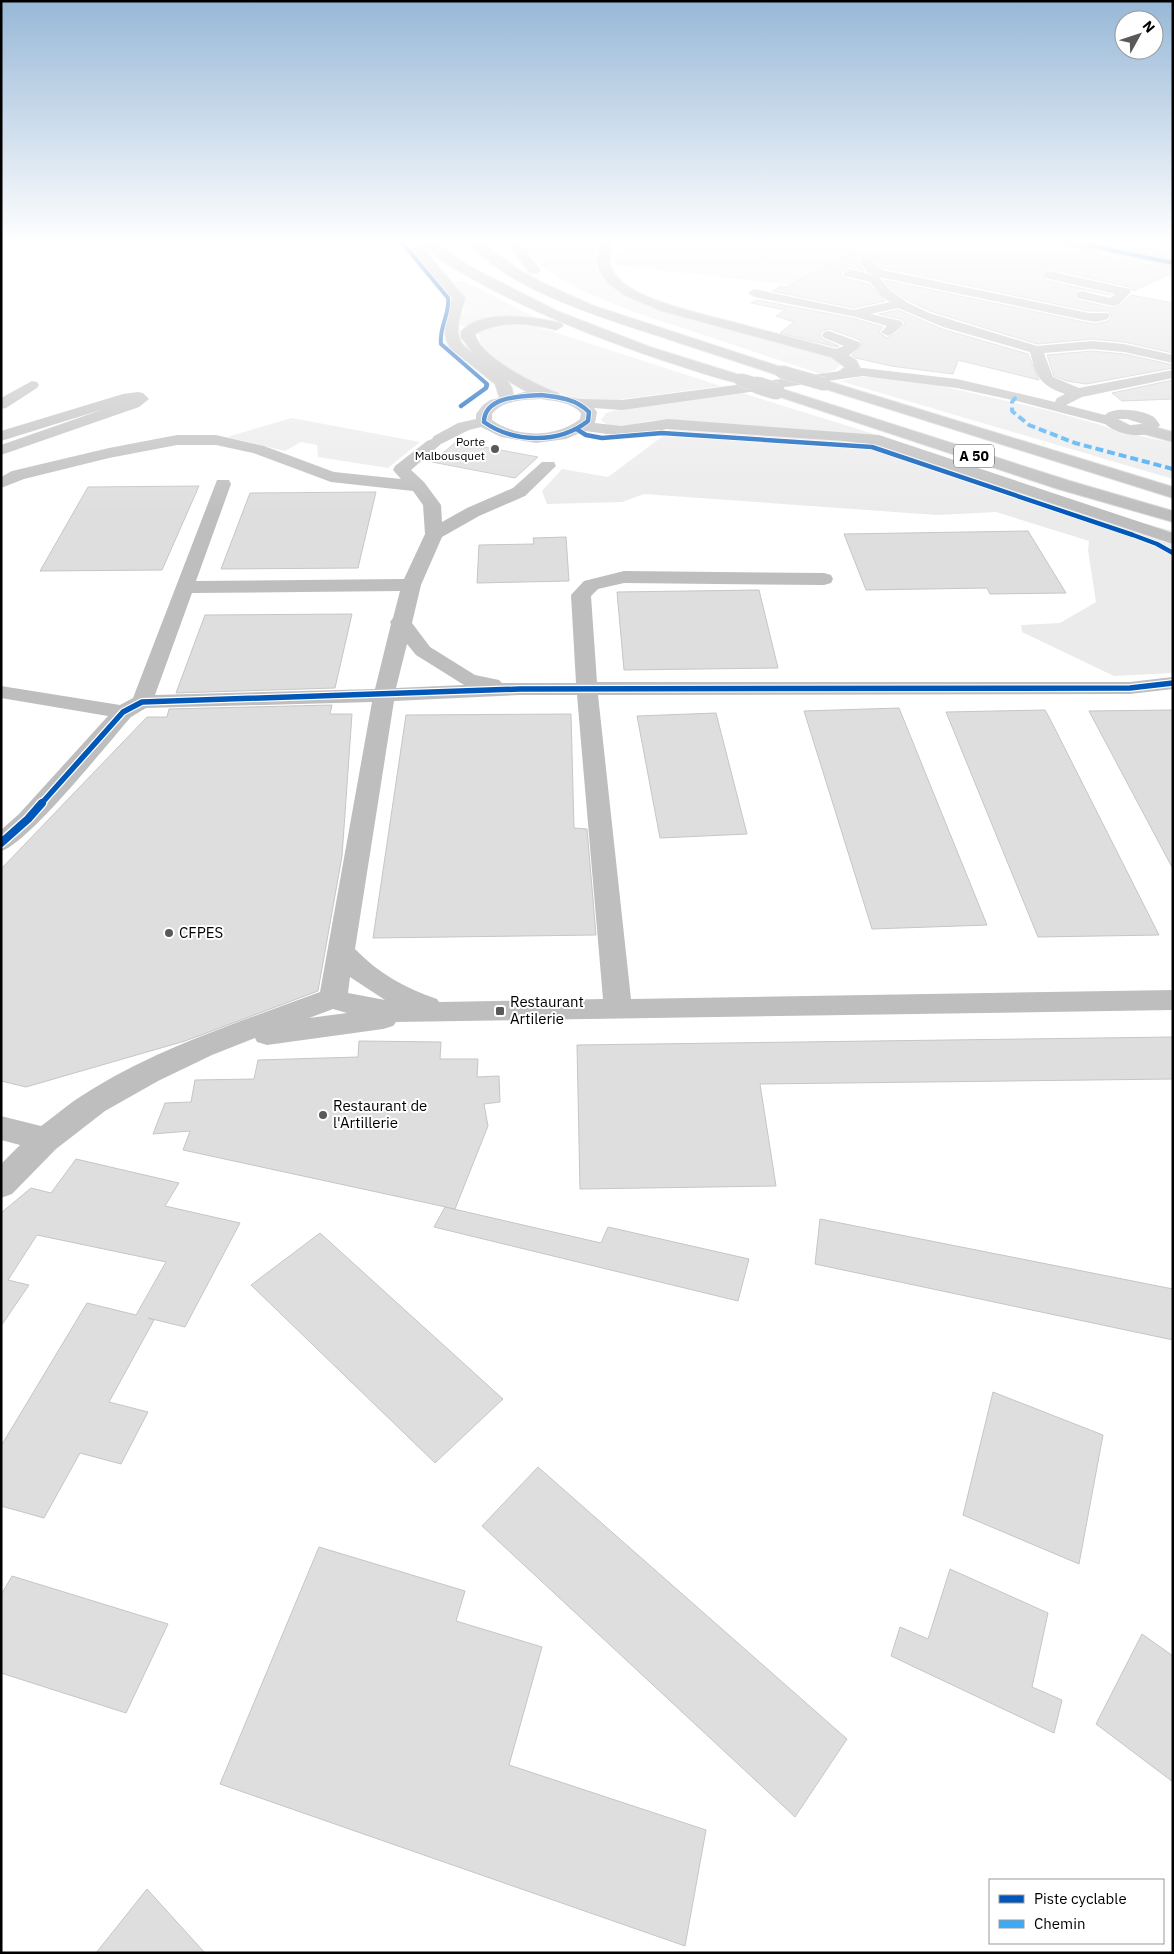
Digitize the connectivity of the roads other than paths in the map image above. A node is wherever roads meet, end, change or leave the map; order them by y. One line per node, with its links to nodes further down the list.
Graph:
1 (452, 331): 23 (main road)
2 (470, 331): 22 (main road)
3 (568, 331): 16 (main road)
4 (597, 331): 16 (main road, A 50)
5 (656, 331): 17 (main road, A 50)
6 (675, 331): 17 (main road)
7 (752, 331): 14 (main road)
8 (835, 331): 14 (main road)
9 (972, 331): 11 (main road)
10 (1010, 331): 11 (main road)
11 (1001, 338): 12 (main road); 13 (main road)
12 (1036, 350): 15 (main road); 21 (main road)
13 (984, 351)
14 (836, 354): 18 (main road)
15 (1173, 359)
16 (676, 360): 43 (main road, A 50, bridge)
17 (758, 364): 32 (main road, A 50, bridge)
18 (843, 374): 26 (main road); 27 (main road)
19 (1173, 374): 21 (main road)
20 (32, 385): 25 (main road)
21 (1078, 394): 27 (main road)
22 (553, 396): 23 (main road); 24 (main road)
23 (506, 399): 29 (main road)
24 (578, 403): 26 (main road); 30 (main road)
25 (1, 405)
26 (622, 405): 30 (main road)
27 (1052, 405): 31 (main road)
28 (461, 406): 29 (main road)
29 (485, 416): 36 (main road); 41 (main road)
30 (587, 421): 36 (main road); 45 (main road)
31 (1156, 425): 34 (main road)
32 (974, 432): 39 (main road); 42 (main road, A 50)
33 (1, 436): 35 (main road)
34 (1173, 437)
35 (1, 450)
36 (555, 453): 44 (main road)
37 (10, 475): 38 (main road); 41 (main road)
38 (1, 483)
39 (1173, 483)
40 (223, 484): 48 (main road)
41 (418, 486): 44 (main road)
42 (1173, 493)
43 (1173, 517)
44 (434, 534): 47 (main road)
45 (1173, 539)
46 (824, 579): 53 (main road)
47 (411, 585): 48 (main road); 49 (main road)
48 (185, 587): 57 (main road)
49 (400, 622): 52 (main road); 56 (main road)
50 (1173, 683): 51 (main road)
51 (1130, 688): 53 (main road); 55 (main road)
52 (520, 689): 53 (main road); 56 (main road)
53 (587, 689): 62 (main road)
54 (1, 692): 57 (main road)
55 (1173, 695)
56 (384, 696): 57 (main road); 59 (main road)
57 (133, 707): 58 (main road)
58 (1, 843)
59 (342, 951): 60 (main road); 63 (main road)
60 (334, 998): 63 (main road); 64 (main road)
61 (1173, 1000): 62 (main road)
62 (618, 1009): 63 (main road)
63 (446, 1012): 64 (main road)
64 (202, 1047): 66 (main road)
65 (1, 1128): 66 (main road)
66 (45, 1140): 67 (main road)
67 (1, 1184)

